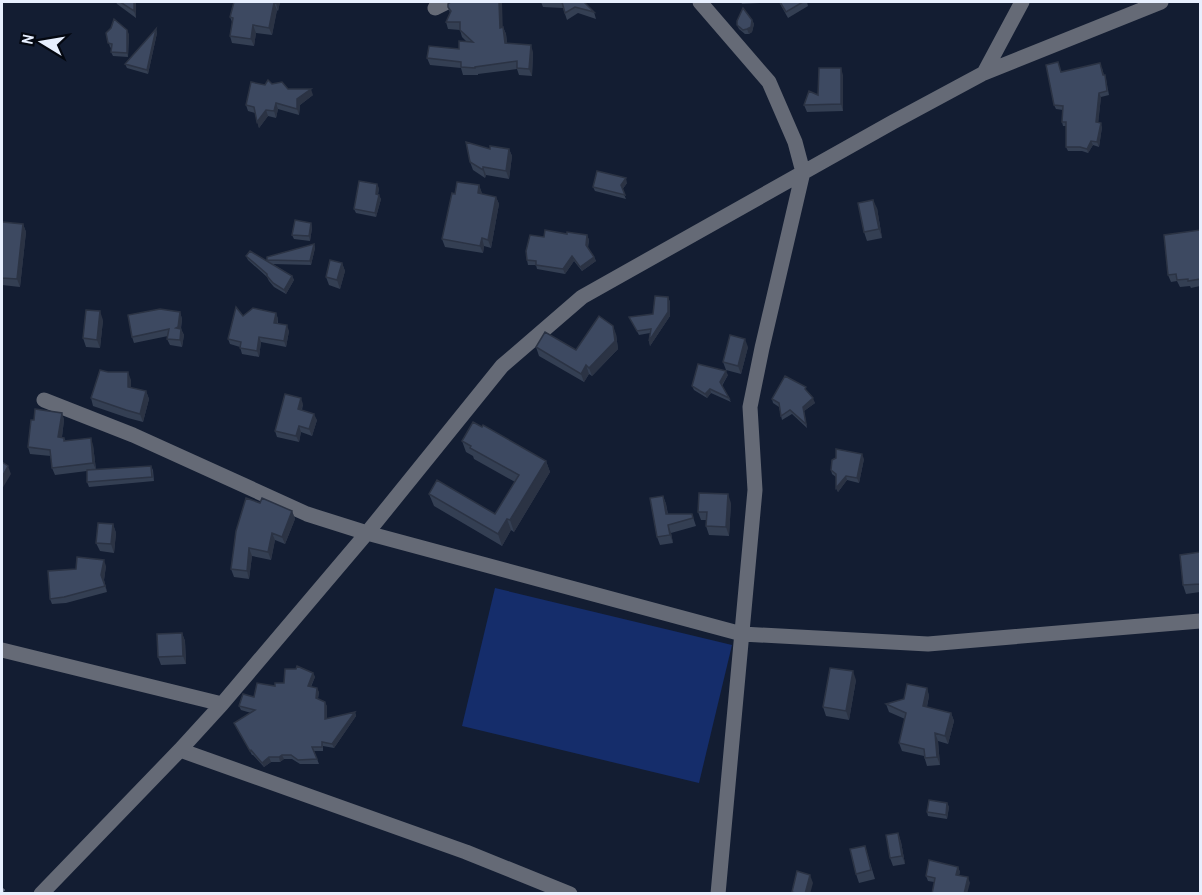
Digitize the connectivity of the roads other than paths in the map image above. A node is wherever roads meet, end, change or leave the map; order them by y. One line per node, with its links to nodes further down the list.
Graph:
1 (700, 2): 5 (street)
2 (1022, 2): 4 (street)
3 (1161, 2): 4 (street)
4 (984, 73): 5 (street)
5 (803, 172): 7 (street); 9 (street)
6 (45, 400): 7 (street)
7 (367, 533): 9 (street); 11 (street)
8 (1200, 621): 9 (street)
9 (742, 634): 15 (street)
10 (2, 650): 11 (street)
11 (222, 704): 12 (street)
12 (180, 750): 13 (street); 14 (street)
13 (40, 894)
14 (570, 894)
15 (718, 894)

